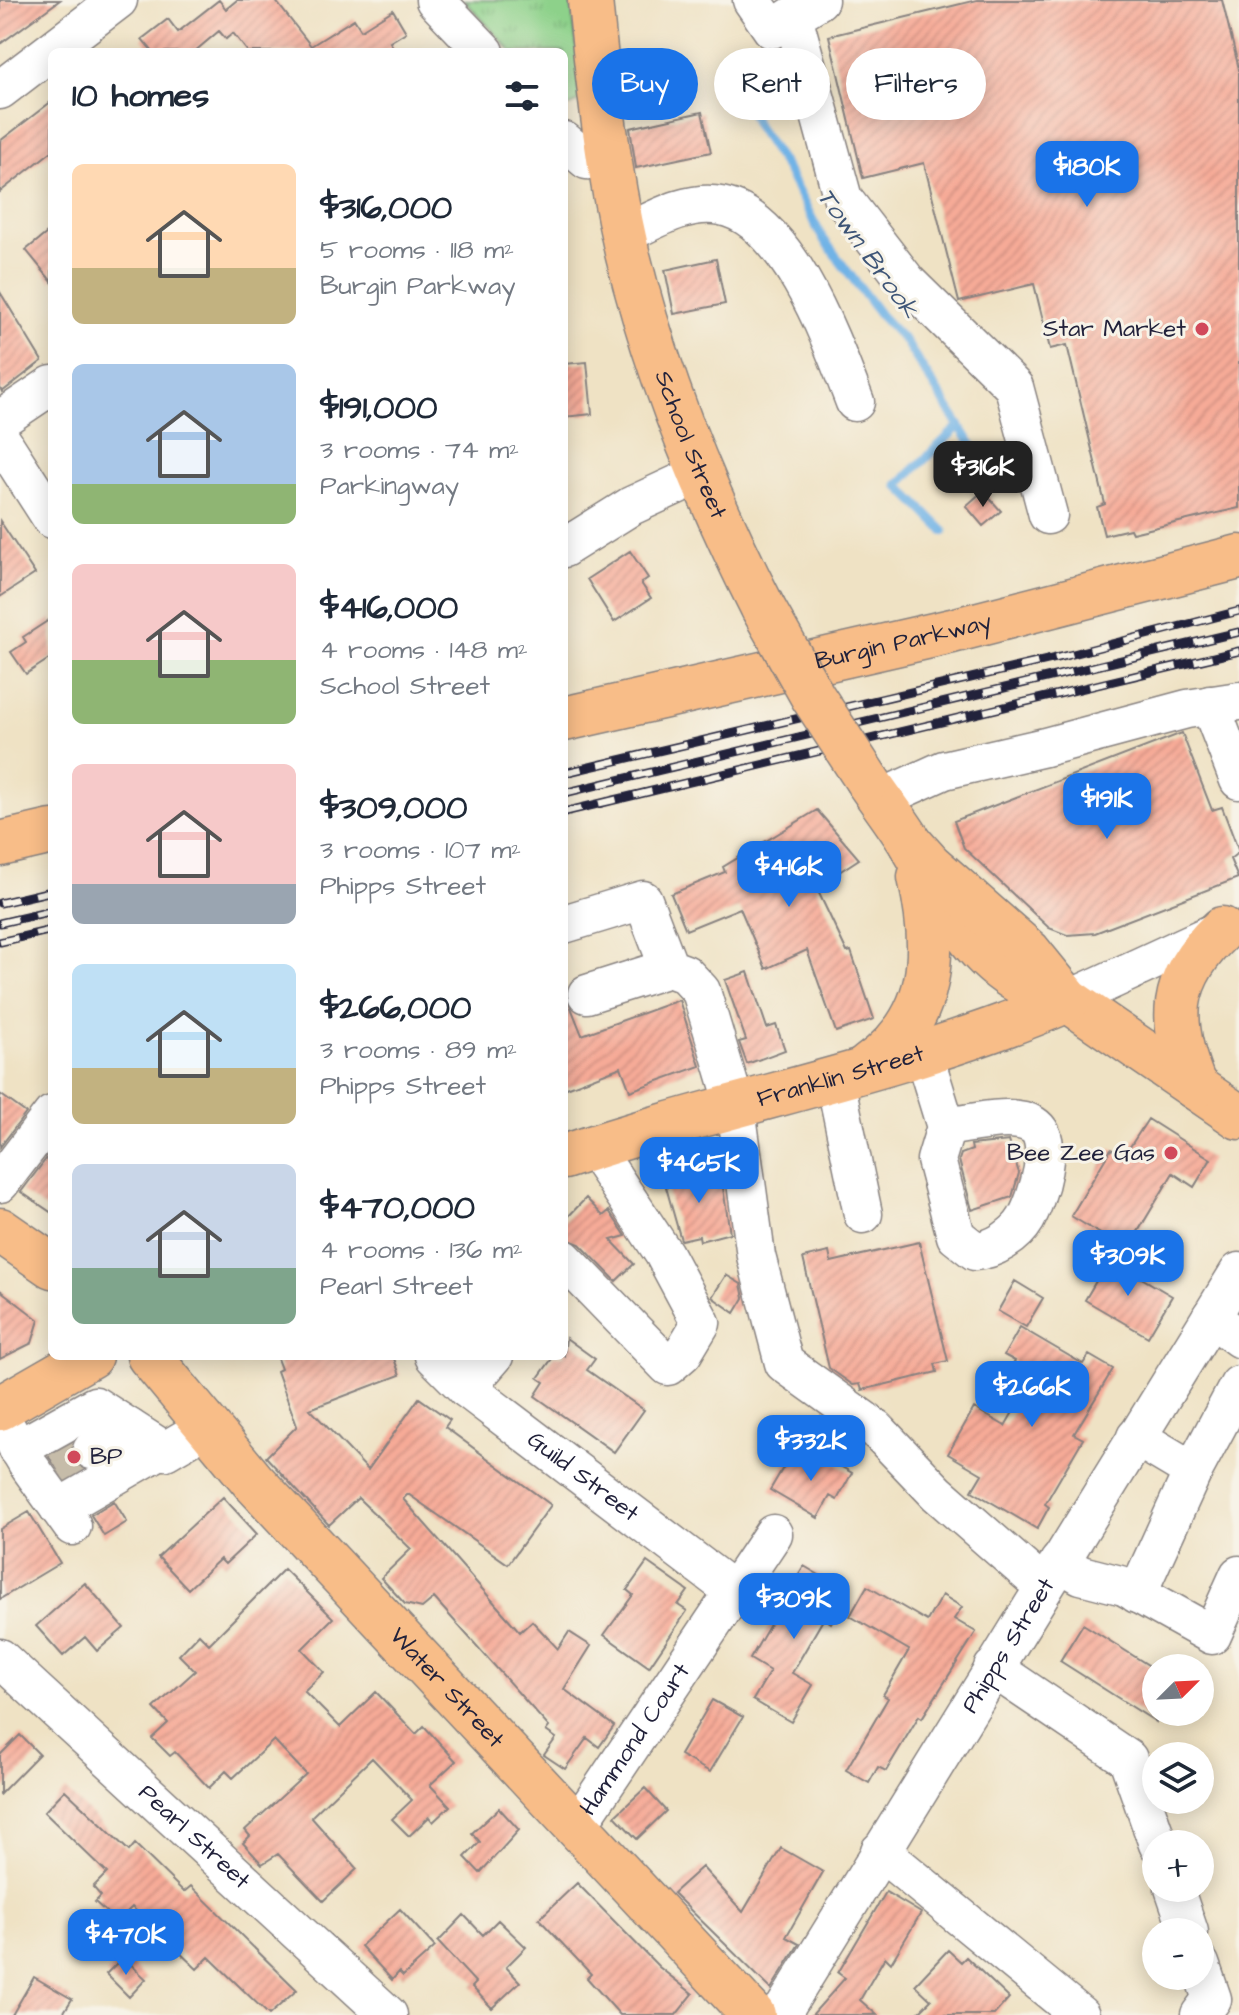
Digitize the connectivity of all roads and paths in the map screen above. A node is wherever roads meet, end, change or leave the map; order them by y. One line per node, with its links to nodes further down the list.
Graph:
1 (118, 0): 6 (street)
2 (435, 0): 7 (street)
3 (590, 0): 11 (main road, School Street)
4 (752, 0): 5 (street)
5 (806, 8): 19 (street)
6 (55, 48)
7 (481, 48)
8 (48, 53): 9 (street)
9 (0, 90)
10 (568, 144): 11 (street)
11 (611, 162): 12 (main road, School Street)
12 (623, 235): 14 (street); 17 (main road, School Street)
13 (48, 388): 15 (street)
14 (855, 402)
15 (0, 420)
16 (0, 438): 18 (street)
17 (700, 474): 20 (street); 25 (main road, School Street, bridge)
18 (48, 513)
19 (1048, 515)
20 (568, 545)
21 (1239, 557): 23 (main road, Burgin Parkway)
22 (1225, 703): 24 (street); 25 (street)
23 (568, 718)
24 (1239, 780)
25 (874, 789): 28 (main road, School Street)
26 (48, 833): 27 (main road)
27 (0, 844)
28 (911, 844): 33 (main road, School Street); 35 (main road)
29 (568, 923): 31 (street)
30 (1233, 933): 33 (street); 36 (main road)
31 (669, 968): 32 (street); 37 (street)
32 (587, 994)
33 (1068, 1000): 34 (main road, Franklin Street); 36 (main road, School Street)
34 (923, 1052): 35 (main road, Franklin Street); 40 (street)
35 (848, 1076): 37 (main road, Franklin Street); 43 (street)
36 (1195, 1087): 38 (main road, School Street)
37 (736, 1108): 41 (main road, Franklin Street); 65 (street)
38 (1239, 1117)
39 (48, 1120): 42 (street)
40 (946, 1127)
41 (579, 1152): 46 (street)
42 (0, 1183)
43 (863, 1214)
44 (0, 1230): 45 (main road)
45 (48, 1263)
46 (568, 1263)
47 (1239, 1272): 48 (street, Phipps Street)
48 (1225, 1327): 59 (street, Phipps Street)
49 (83, 1360): 55 (main road)
50 (152, 1360): 57 (main road, Water Street)
51 (438, 1360): 54 (street, Guild Street)
52 (490, 1360): 54 (street)
53 (1239, 1385): 62 (street)
54 (466, 1388): 67 (street, Guild Street)
55 (0, 1408)
56 (0, 1416): 63 (street)
57 (206, 1427): 60 (street); 71 (main road, Water Street)
58 (129, 1428): 60 (street); 61 (street); 63 (street)
59 (1136, 1437): 62 (street); 65 (street, Phipps Street)
60 (161, 1449): 63 (street)
61 (92, 1450)
62 (1193, 1471): 68 (street)
63 (39, 1483)
64 (773, 1534): 67 (street, Hammond Court)
65 (1052, 1574): 68 (street); 70 (street, Phipps Street)
66 (1239, 1575): 68 (street)
67 (735, 1592): 71 (street, Hammond Court)
68 (1137, 1594)
69 (0, 1658): 75 (street, Pearl Street)
70 (993, 1668): 72 (street); 73 (street, Phipps Street)
71 (577, 1826): 76 (main road, Water Street)
72 (1153, 1830)
73 (880, 1851): 77 (street, Phipps Street); 78 (street)
74 (1209, 1990): 79 (street)
75 (388, 2015)
76 (753, 2015)
77 (776, 2015)
78 (1080, 2015)
79 (1200, 2015)

